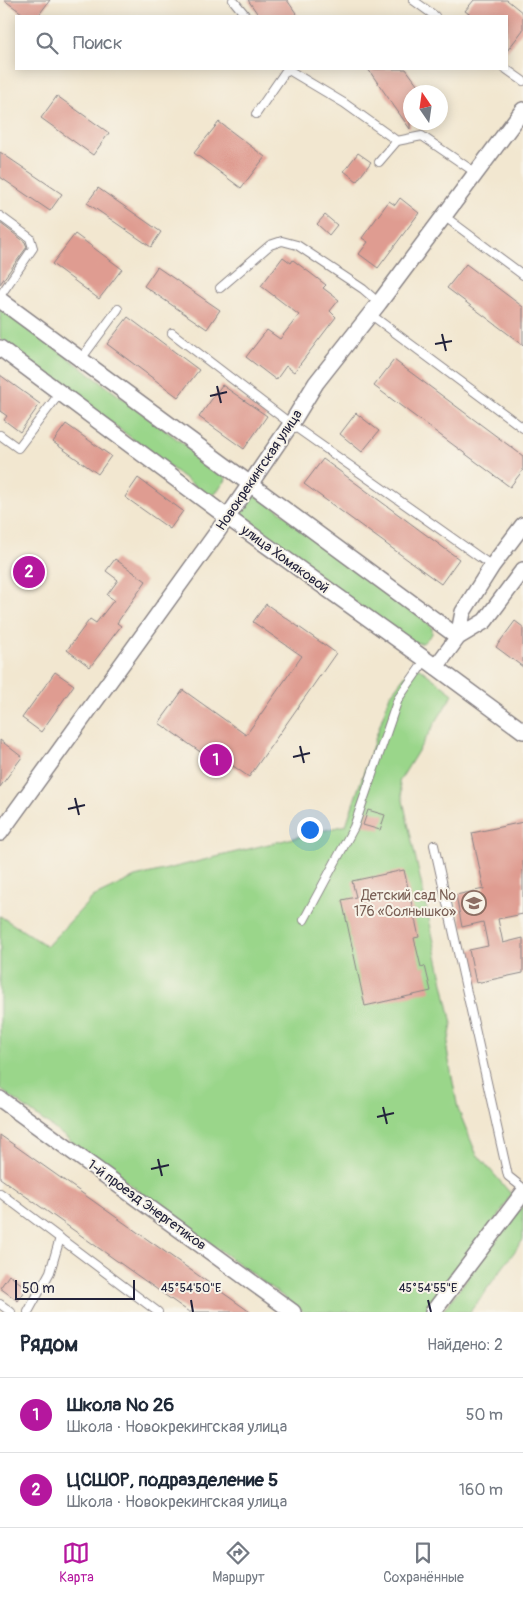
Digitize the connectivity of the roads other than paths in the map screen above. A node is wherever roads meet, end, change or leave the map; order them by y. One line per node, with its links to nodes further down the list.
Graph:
1 (233, 0): 3 (lane)
2 (413, 0): 4 (lane)
3 (245, 15)
4 (434, 15)
5 (286, 70): 9 (lane)
6 (289, 70): 11 (lane)
7 (507, 70): 8 (lane)
8 (523, 81)
9 (256, 114)
10 (521, 118): 13 (street, Новокрекингская улица)
11 (396, 142): 12 (lane); 13 (lane)
12 (379, 162)
13 (476, 173): 15 (street, Новокрекингская улица)
14 (0, 216): 18 (lane)
15 (444, 216): 16 (lane); 21 (street, Новокрекингская улица)
16 (523, 275)
17 (220, 288): 21 (lane)
18 (0, 296)
19 (0, 300): 24 (street)
20 (118, 309): 24 (lane)
21 (374, 309): 26 (street, Новокрекингская улица); 27 (lane)
22 (172, 333): 26 (lane)
23 (0, 348): 25 (street, улица Хомяковой)
24 (81, 359): 29 (street)
25 (60, 393): 28 (lane); 30 (street, улица Хомяковой)
26 (290, 424): 29 (street, Новокрекингская улица); 32 (lane)
27 (523, 428)
28 (0, 435)
29 (250, 483): 30 (street, Новокрекингская улица); 34 (street)
30 (227, 517): 35 (street, улица Хомяковой); 37 (street, Новокрекингская улица)
31 (523, 525): 32 (street)
32 (492, 566): 34 (street)
33 (523, 570): 34 (street)
34 (458, 637): 35 (street)
35 (431, 663): 36 (street, улица Хомяковой); 39 (lane)
36 (523, 732)
37 (0, 833)
38 (434, 845): 41 (lane)
39 (304, 920)
40 (0, 1099): 49 (street, 1-й проезд Энергетиков)
41 (523, 1188)
42 (0, 1193): 44 (lane)
43 (523, 1193): 50 (street)
44 (60, 1238): 47 (lane); 48 (lane)
45 (0, 1304): 46 (lane)
46 (11, 1312)
47 (28, 1312)
48 (158, 1312)
49 (293, 1312)
50 (433, 1312)

